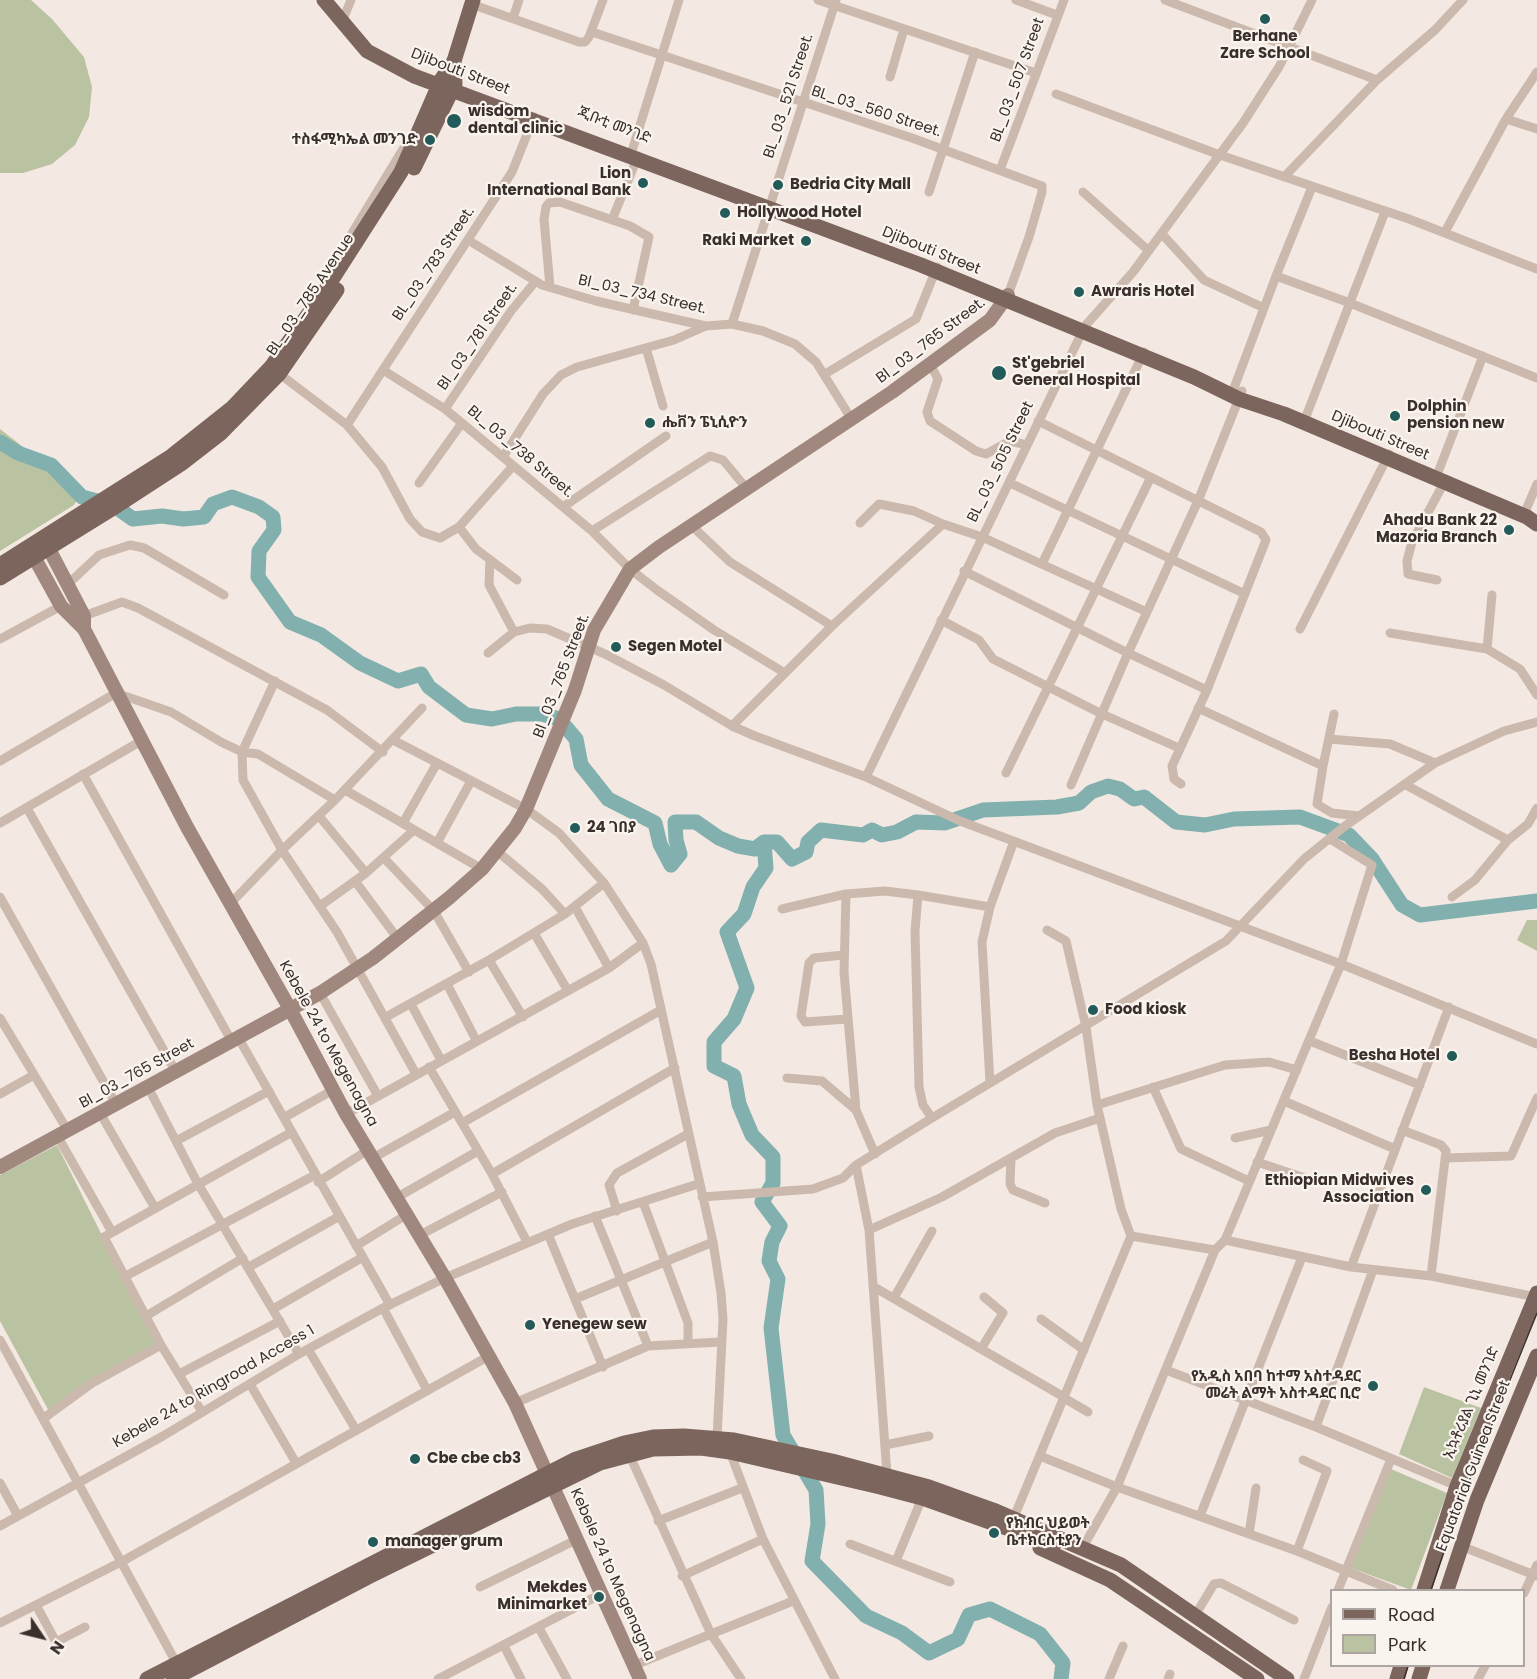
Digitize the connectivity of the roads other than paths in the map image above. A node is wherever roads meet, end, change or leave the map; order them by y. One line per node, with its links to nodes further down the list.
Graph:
1 (324, 0): 25 (main road, Djibouti Street)
2 (332, 0): 16 (main road)
3 (351, 0): 16 (street)
4 (519, 0): 17 (street)
5 (603, 0): 19 (street)
6 (679, 0): 22 (street)
7 (818, 0): 14 (street)
8 (1016, 0): 15 (street)
9 (1064, 0): 15 (street, BL_03_507 Street)
10 (1165, 0): 20 (street)
11 (1312, 0): 20 (street, BL_03_505 Street)
12 (1462, 0): 27 (street)
13 (472, 2): 17 (street); 28 (main road)
14 (835, 3): 18 (street); 30 (street, BL_03_521 Street.)
15 (1058, 15): 24 (street, BL_03_507 Street)
16 (344, 17): 25 (main road)
17 (513, 18): 19 (street)
18 (904, 29): 21 (street); 26 (street)
19 (592, 32): 22 (street, BL_03_560 Street.)
20 (1290, 45): 27 (street); 37 (street, BL_03_505 Street)
21 (975, 52): 24 (street); 35 (street)
22 (660, 56): 30 (street, BL_03_560 Street.); 36 (street)
23 (1537, 72): 33 (street)
24 (1036, 73): 38 (street, BL_03_507 Street)
25 (421, 75): 28 (main road); 31 (main road)
26 (890, 77)
27 (1377, 80): 39 (street)
28 (455, 87): 31 (main road, BL_03_785 Avenue); 32 (main road, Djibouti Street); 66 (main road, BL_03_785 Avenue)
29 (1056, 94): 37 (street)
30 (803, 104): 35 (street, BL_03_560 Street.); 43 (street, BL_03_521 Street.)
31 (426, 117): 66 (main road, BL_03_785 Avenue)
32 (534, 117): 36 (main road, Djibouti Street); 48 (street, BL_03_783 Street.)
33 (1506, 119): 34 (street); 46 (street)
34 (1537, 129)
35 (943, 149): 38 (street, BL_03_560 Street.); 41 (street)
36 (636, 155): 43 (main road, ጂቡቲ መንገድ); 45 (street)
37 (1220, 155): 39 (street); 47 (street, BL_03_505 Street)
38 (1000, 170): 55 (street, BL_03_560 Street.)
39 (1284, 177): 40 (street)
40 (1312, 187): 44 (street); 52 (street)
41 (929, 192)
42 (1083, 192): 49 (street)
43 (769, 205): 50 (main road, Djibouti Street); 59 (street, BL_03_521 Street.)
44 (1385, 212): 46 (street); 56 (street)
45 (612, 220): 54 (street); 58 (street)
46 (1445, 232): 51 (street)
47 (1162, 234): 49 (street, BL_03_505 Street); 57 (street)
48 (468, 240): 53 (street, Bl_03_734 Street.); 67 (street, BL_03_783 Street.)
49 (1149, 251): 61 (street, BL_03_505 Street)
50 (937, 269): 55 (main road, Djibouti Street); 68 (street)
51 (1537, 269)
52 (1276, 276): 56 (street); 57 (street)
53 (535, 282): 54 (street, Bl_03_734 Street.); 72 (street, Bl_03_781 Street.)
54 (550, 287): 58 (street, Bl_03_734 Street.)
55 (1007, 298): 61 (main road, Djibouti Street); 65 (street, Bl_03_765 Street.)
56 (1350, 303): 64 (street); 73 (street)
57 (1264, 308): 70 (street)
58 (633, 310): 60 (street, Bl_03_734 Street.)
59 (732, 324): 60 (street, Bl_03_734 Street.); 68 (street, Bl_03_734 Street.)
60 (706, 326): 62 (street)
61 (1084, 329): 63 (main road, Djibouti Street); 75 (street, BL_03_505 Street)
62 (645, 348): 71 (street); 81 (street)
63 (1143, 354): 70 (main road, Djibouti Street); 80 (street)
64 (1483, 356): 69 (street); 85 (street)
65 (930, 364): 74 (street, Bl_03_765 Street.); 79 (street)
66 (275, 370): 77 (street); 94 (main road, BL_03_785 Avenue)
67 (382, 370): 72 (street, BL_03_738 Street.); 77 (street, BL_03_783 Street.)
68 (825, 374): 74 (street, Bl_03_734 Street.)
69 (1537, 378)
70 (1238, 393): 73 (main road, Djibouti Street); 82 (main road, Djibouti Street); 90 (street)
71 (663, 406)
72 (445, 409): 76 (street, BL_03_738 Street.)
73 (1305, 419): 82 (main road, Djibouti Street)
74 (852, 420): 89 (street, Bl_03_765 Street.)
75 (1038, 421): 79 (street, BL_03_505 Street); 80 (street)
76 (462, 423): 81 (street, BL_03_738 Street.); 86 (street)
77 (347, 425): 99 (street)
78 (666, 436): 91 (street)
79 (1027, 446): 87 (street, BL_03_505 Street)
80 (1098, 450): 84 (street); 92 (street)
81 (503, 457): 83 (street, BL_03_738 Street.)
82 (1388, 457): 85 (main road, Djibouti Street); 125 (street)
83 (513, 466): 91 (street, BL_03_738 Street.); 99 (street)
84 (1151, 477): 90 (street); 101 (street)
85 (1442, 479): 93 (main road, Djibouti Street); 97 (main road, Djibouti Street); 113 (street)
86 (419, 483)
87 (1010, 483): 92 (street); 102 (street, BL_03_505 Street)
88 (1537, 484): 93 (street)
89 (747, 489): 98 (street, Bl_03_765 Street.); 100 (street)
90 (1198, 501): 106 (street); 116 (street)
91 (563, 507): 100 (street, BL_03_738 Street.)
92 (1069, 510): 101 (street); 107 (street)
93 (1531, 513)
94 (80, 521): 103 (main road); 108 (main road)
95 (860, 523): 96 (street)
96 (943, 524): 102 (street); 123 (street)
97 (1537, 524)
98 (692, 526): 109 (street, Bl_03_765 Street.); 123 (street)
99 (459, 527): 105 (street)
100 (592, 531): 109 (street, BL_03_738 Street.)
101 (1123, 535): 106 (street); 115 (street)
102 (982, 537): 107 (street); 110 (street, BL_03_505 Street)
103 (48, 547): 104 (main road); 114 (street, Kebele 24 to Megenagna)
104 (34, 557): 111 (main road); 119 (street)
105 (490, 560): 112 (street); 126 (street)
106 (1173, 560): 116 (street); 120 (street)
107 (1042, 564): 115 (street)
108 (0, 565)
109 (630, 569): 129 (street, Bl_03_765 Street.); 133 (street, BL_03_738 Street.)
110 (964, 571): 121 (street, BL_03_505 Street); 124 (street)
111 (0, 578)
112 (517, 580)
113 (1437, 580)
114 (68, 584): 117 (street); 122 (street, Kebele 24 to Megenagna)
115 (1094, 590): 120 (street); 124 (street)
116 (1243, 594): 136 (street)
117 (224, 595)
118 (1492, 595): 130 (street)
119 (61, 606): 122 (street); 128 (street)
120 (1147, 612): 132 (street)
121 (941, 620): 135 (street); 157 (street, BL_03_505 Street)
122 (84, 623): 134 (street); 137 (street, Kebele 24 to Megenagna)
123 (832, 626): 133 (street)
124 (1076, 629): 132 (street); 135 (street)
125 (1300, 629)
126 (514, 632): 129 (street); 131 (street)
127 (1390, 633): 130 (street)
128 (0, 639)
129 (588, 648): 144 (street); 166 (street, Bl_03_765 Street.)
130 (1487, 649): 138 (street)
131 (489, 653)
132 (1128, 653): 136 (street); 141 (street)
133 (785, 673): 144 (street)
134 (275, 681): 149 (street); 150 (street)
135 (1048, 688): 141 (street); 155 (street)
136 (1207, 690): 140 (street)
137 (116, 693): 147 (street, Kebele 24 to Megenagna); 149 (street); 151 (street)
138 (1537, 695)
139 (422, 708): 146 (street)
140 (1198, 708): 148 (street); 154 (street)
141 (1102, 714): 148 (street); 160 (street)
142 (1334, 714): 145 (street)
143 (1537, 722): 153 (street)
144 (732, 726): 157 (street)
145 (1329, 739): 153 (street); 154 (street)
146 (393, 740): 150 (street); 152 (street)
147 (141, 741): 156 (street); 189 (street, Kebele 24 to Megenagna)
148 (1179, 748): 159 (street)
149 (242, 752): 163 (street); 178 (street)
150 (383, 752): 162 (street)
151 (0, 760)
152 (437, 763): 158 (street); 170 (street)
153 (1435, 763): 161 (street)
154 (1323, 766): 168 (street)
155 (1006, 773)
156 (83, 774): 164 (street); 219 (street)
157 (866, 777): 176 (street)
158 (471, 781): 166 (street); 177 (street)
159 (1181, 784)
160 (1071, 785)
161 (1406, 785): 168 (street); 175 (street)
162 (345, 790): 163 (street); 170 (street)
163 (335, 800): 167 (street)
164 (27, 808): 169 (street); 227 (street)
165 (1537, 808): 171 (street)
166 (526, 809): 179 (street, Bl_03_765 Street.); 184 (street)
167 (319, 816): 178 (street); 182 (street)
168 (1359, 816): 174 (street)
169 (0, 823)
170 (403, 823): 172 (street)
171 (1528, 824): 173 (street); 175 (street)
172 (414, 830): 177 (street); 180 (street)
173 (1537, 832)
174 (1333, 836): 196 (street); 203 (street)
175 (1508, 840): 188 (street)
176 (1014, 841): 192 (street); 196 (street)
177 (437, 843): 181 (street)
178 (282, 850): 189 (street); 190 (street)
179 (497, 851): 181 (street, Bl_03_765 Street.); 195 (street)
180 (384, 858): 182 (street); 194 (street)
181 (482, 869): 194 (street, Bl_03_765 Street.)
182 (366, 873): 183 (street)
183 (356, 881): 190 (street); 199 (street)
184 (604, 883): 191 (street); 200 (street)
185 (846, 894): 186 (street); 193 (street); 201 (street)
186 (918, 895): 192 (street); 248 (street)
187 (0, 897): 241 (street)
188 (1452, 897)
189 (230, 904): 212 (street, Kebele 24 to Megenagna)
190 (320, 906): 204 (street)
191 (575, 906): 195 (street); 205 (street)
192 (990, 907): 231 (street)
193 (782, 909)
194 (434, 911): 199 (street, Bl_03_765 Street.); 206 (street)
195 (565, 914): 198 (street)
196 (1241, 928): 203 (street); 218 (street)
197 (1047, 930): 218 (street)
198 (534, 933): 202 (street); 208 (street)
199 (398, 939): 204 (street, Bl_03_765 Street.)
200 (643, 944): 205 (street); 213 (street)
201 (844, 955): 216 (street); 216 (street)
202 (489, 960): 206 (street); 215 (street)
203 (1341, 964): 211 (street); 221 (street)
204 (358, 968): 209 (street, Bl_03_765 Street.); 214 (street)
205 (609, 968): 208 (street)
206 (469, 972): 207 (street)
207 (447, 984): 210 (street); 220 (street)
208 (568, 991): 215 (street)
209 (320, 993): 212 (street, Bl_03_765 Street.); 238 (street)
210 (411, 1004): 214 (street); 223 (street)
211 (1449, 1006): 222 (street); 232 (street)
212 (290, 1009): 219 (street, Bl_03_765 Street); 235 (street, Kebele 24 to Megenagna)
213 (661, 1010): 225 (street); 250 (street)
214 (386, 1017): 228 (street)
215 (523, 1017): 220 (street)
216 (847, 1019): 243 (street)
217 (1, 1022): 229 (street)
218 (1086, 1028): 231 (street); 242 (street)
219 (234, 1038): 227 (street, Bl_03_765 Street); 236 (street)
220 (476, 1040): 223 (street)
221 (1310, 1041): 226 (street); 232 (street)
222 (1537, 1044)
223 (441, 1060): 224 (street)
224 (429, 1068): 228 (street); 244 (street)
225 (675, 1068): 255 (street); 267 (street)
226 (1297, 1070): 233 (street); 240 (street)
227 (176, 1072): 234 (street, Bl_03_765 Street)
228 (416, 1074): 238 (street)
229 (34, 1075): 237 (street); 254 (street)
230 (787, 1078): 243 (street)
231 (990, 1083): 248 (street)
232 (1420, 1085): 252 (street)
233 (1153, 1087): 242 (street); 270 (street)
234 (148, 1088): 241 (street, Bl_03_765 Street); 257 (street)
235 (333, 1090): 246 (street, Kebele 24 to Megenagna); 247 (street)
236 (269, 1091): 247 (street); 257 (street)
237 (0, 1094)
238 (378, 1096): 246 (street)
239 (1537, 1098): 263 (street)
240 (1284, 1101): 251 (street); 258 (street)
241 (116, 1104): 245 (street, Bl_03_765 Street)
242 (1097, 1104): 249 (street)
243 (856, 1110): 261 (street)
244 (455, 1112): 250 (street); 260 (street)
245 (100, 1113): 254 (street, Bl_03_765 Street); 278 (street)
246 (346, 1114): 260 (street, Kebele 24 to Megenagna)
247 (285, 1117): 253 (street)
248 (933, 1118): 261 (street)
249 (1100, 1118): 262 (street); 289 (street)
250 (462, 1123): 259 (street)
251 (1271, 1130): 256 (street); 264 (street)
252 (1402, 1130): 258 (street); 263 (street)
253 (292, 1132): 268 (street); 271 (street)
254 (63, 1134): 266 (street, Bl_03_765 Street); 286 (street)
255 (688, 1134): 272 (street); 279 (street)
256 (1234, 1138)
257 (176, 1141): 271 (street)
258 (1395, 1149): 300 (street)
259 (478, 1151): 267 (street); 275 (street)
260 (371, 1154): 268 (street); 275 (street, Kebele 24 to Megenagna)
261 (875, 1154): 265 (street)
262 (1011, 1158): 277 (street); 284 (street)
263 (1446, 1158): 303 (street)
264 (1257, 1162): 269 (street); 270 (street)
265 (856, 1165): 274 (street); 284 (street)
266 (0, 1167)
267 (492, 1174): 273 (street)
268 (316, 1178): 282 (street); 283 (street)
269 (1308, 1179)
270 (1249, 1181): 290 (street)
271 (198, 1182): 278 (street); 283 (street)
272 (698, 1184): 274 (street); 276 (street, Kebele 24 to Ringroad Access 1)
273 (502, 1192): 288 (street); 291 (street)
274 (702, 1197): 292 (street)
275 (396, 1198): 280 (street, Kebele 24 to Megenagna)
276 (643, 1202): 279 (street, Kebele 24 to Ringroad Access 1); 298 (street)
277 (1045, 1203)
278 (155, 1208): 286 (street)
279 (617, 1211): 281 (street, Kebele 24 to Ringroad Access 1)
280 (406, 1215): 288 (street, Kebele 24 to Megenagna); 293 (street)
281 (595, 1216): 287 (street, Kebele 24 to Ringroad Access 1); 305 (street)
282 (338, 1217): 293 (street); 299 (street)
283 (224, 1226): 297 (street); 302 (street)
284 (869, 1230): 306 (street)
285 (932, 1231): 309 (street)
286 (112, 1232): 302 (street)
287 (548, 1234): 291 (street, Kebele 24 to Ringroad Access 1); 310 (street)
288 (418, 1236): 304 (street, Kebele 24 to Megenagna)
289 (1131, 1236): 294 (street); 322 (street)
290 (1225, 1240): 294 (street); 296 (street)
291 (527, 1242): 304 (street, Kebele 24 to Ringroad Access 1)
292 (713, 1242): 298 (street); 318 (street)
293 (356, 1246): 295 (street)
294 (1215, 1250): 328 (street)
295 (363, 1257): 311 (street); 312 (street)
296 (1302, 1257): 300 (street); 334 (street)
297 (243, 1258): 299 (street); 313 (street)
298 (667, 1262): 305 (street); 317 (street)
299 (249, 1267): 312 (street)
300 (1351, 1267): 301 (street)
301 (1373, 1270): 303 (street); 339 (street)
302 (124, 1276): 313 (street)
303 (1431, 1276): 307 (street)
304 (445, 1278): 311 (street, Kebele 24 to Ringroad Access 1); 325 (street, Kebele 24 to Megenagna)
305 (621, 1280): 310 (street); 320 (street)
306 (874, 1287): 309 (street); 343 (street)
307 (1536, 1295): 355 (main road, ኢኳቶሪያል ጊኒ መንገድ)
308 (984, 1297): 321 (street)
309 (894, 1298): 321 (street)
310 (575, 1299): 327 (street)
311 (386, 1307): 323 (street, Kebele 24 to Ringroad Access 1); 332 (street)
312 (273, 1309): 315 (street)
313 (146, 1316): 319 (street)
314 (1041, 1319): 322 (street)
315 (280, 1320): 323 (street); 329 (street)
316 (0, 1340): 324 (street)
317 (688, 1342): 318 (street); 320 (street)
318 (720, 1342): 342 (street)
319 (161, 1344): 329 (street); 338 (street)
320 (648, 1346): 327 (street)
321 (981, 1349): 333 (street)
322 (1084, 1350): 333 (street)
323 (304, 1352): 330 (street, Kebele 24 to Ringroad Access 1); 340 (street)
324 (4, 1356): 338 (street)
325 (489, 1356): 332 (street); 335 (street, Kebele 24 to Megenagna)
326 (1537, 1356): 331 (main road, Equatorial Guinea Street)
327 (603, 1367): 335 (street)
328 (1166, 1370): 334 (street); 356 (street)
329 (179, 1374): 336 (street)
330 (250, 1384): 336 (street, Kebele 24 to Ringroad Access 1); 349 (street)
331 (1530, 1389): 372 (main road, Equatorial Guinea Street)
332 (427, 1390): 340 (street)
333 (1064, 1397): 337 (street); 346 (street)
334 (1244, 1400): 339 (street); 363 (street)
335 (514, 1403): 352 (street, Kebele 24 to Megenagna)
336 (202, 1412): 354 (street, Kebele 24 to Ringroad Access 1)
337 (1088, 1412)
338 (44, 1418): 354 (street)
339 (1316, 1427): 347 (street)
340 (356, 1430): 349 (street)
341 (929, 1436): 343 (street)
342 (717, 1438): 350 (main road); 352 (main road)
343 (885, 1445): 351 (street)
344 (730, 1452): 345 (main road); 350 (main road); 357 (street)
345 (629, 1454): 352 (main road); 364 (street)
346 (1040, 1456): 356 (street); 360 (street)
347 (1391, 1459): 355 (street); 377 (street)
348 (1303, 1460): 373 (street)
349 (296, 1463): 375 (street)
350 (813, 1464): 351 (main road); 359 (main road)
351 (886, 1474): 362 (main road)
352 (551, 1479): 368 (street, Kebele 24 to Megenagna); 400 (main road)
353 (0, 1483): 361 (street)
354 (79, 1483): 361 (street, Kebele 24 to Ringroad Access 1); 375 (street)
355 (1457, 1486): 366 (main road, ኢኳቶሪያል ጊኒ መንገድ)
356 (1117, 1487): 363 (street); 370 (street)
357 (742, 1488): 364 (street); 369 (street)
358 (1256, 1488): 367 (street)
359 (922, 1498): 362 (main road); 374 (street)
360 (1017, 1510): 362 (main road); 370 (main road)
361 (18, 1516): 365 (street, Kebele 24 to Ringroad Access 1)
362 (992, 1516): 376 (main road); 409 (main road)
363 (1200, 1516): 367 (street)
364 (658, 1521): 379 (street)
365 (0, 1526)
366 (1443, 1527): 384 (main road, Equatorial Guinea Street)
367 (1249, 1534): 373 (street)
368 (578, 1539): 381 (street); 387 (street, Kebele 24 to Megenagna)
369 (763, 1539): 379 (street); 388 (street)
370 (1087, 1540): 390 (main road)
371 (850, 1544): 374 (street)
372 (1461, 1546): 378 (street); 385 (main road, Equatorial Guinea Street)
373 (1296, 1551): 377 (street)
374 (896, 1561): 380 (street)
375 (121, 1562): 389 (street); 400 (street)
376 (1118, 1570): 410 (main road); 411 (main road)
377 (1345, 1571): 382 (street); 383 (street)
378 (1536, 1572): 386 (street)
379 (682, 1576): 396 (street)
380 (950, 1582)
381 (480, 1587)
382 (1338, 1589)
383 (1390, 1589)
384 (1424, 1589)
385 (1447, 1589)
386 (1525, 1591)
387 (603, 1593): 395 (street); 399 (street, Kebele 24 to Megenagna)
388 (793, 1600): 396 (street); 407 (street)
389 (36, 1605): 393 (street); 394 (street)
390 (1199, 1609): 392 (street); 412 (main road)
391 (1330, 1612): 412 (street)
392 (1294, 1620)
393 (0, 1623)
394 (84, 1627)
395 (539, 1628): 397 (street); 404 (street)
396 (711, 1634): 399 (street); 406 (street)
397 (504, 1646): 402 (street); 403 (street)
398 (1123, 1646): 408 (street)
399 (635, 1665): 405 (street, Kebele 24 to Megenagna)
400 (179, 1674): 401 (main road)
401 (147, 1679)
402 (438, 1679)
403 (521, 1679)
404 (567, 1679)
405 (640, 1679)
406 (741, 1679)
407 (836, 1679)
408 (1109, 1679)
409 (1257, 1679)
410 (1274, 1679)
411 (1287, 1679)
412 (1302, 1679)

